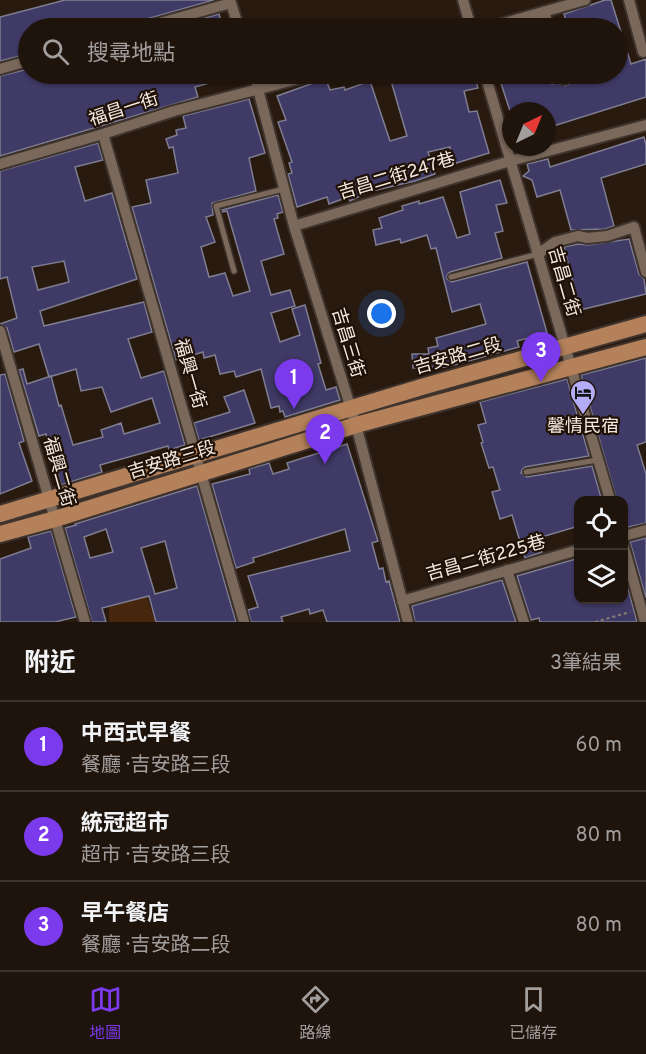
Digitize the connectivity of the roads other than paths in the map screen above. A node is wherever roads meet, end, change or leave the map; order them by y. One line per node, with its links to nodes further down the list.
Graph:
1 (464, 0): 8 (street)
2 (585, 0): 5 (street)
3 (629, 0): 11 (street)
4 (231, 2): 6 (street); 7 (street)
5 (544, 12): 9 (street); 10 (street)
6 (176, 18)
7 (236, 18)
8 (468, 18)
9 (523, 18)
10 (546, 18)
11 (643, 52)
12 (18, 64): 13 (street)
13 (0, 69)
14 (257, 84): 17 (street, 吉昌三街)
15 (278, 84): 17 (street, 福昌一街)
16 (488, 84): 20 (street, 吉昌二街)
17 (259, 89): 19 (street, 福昌一街); 22 (street, 吉昌三街)
18 (646, 125): 20 (street, 吉昌二街247巷)
19 (103, 134): 21 (street, 福昌一街); 35 (street, 福興一街)
20 (510, 161): 23 (street, 吉昌二街247巷); 24 (street, 吉昌二街)
21 (0, 164)
22 (284, 189): 23 (street, 吉昌三街); 25 (lane)
23 (294, 226): 33 (street, 吉昌三街)
24 (538, 254): 26 (street); 27 (lane); 30 (street, 吉昌二街)
25 (234, 271)
26 (646, 272)
27 (451, 277)
28 (646, 324): 30 (main road, 吉安路二段)
29 (0, 331): 40 (street, 福興二街)
30 (564, 346): 32 (street, 吉昌二街); 33 (main road, 吉安路二段)
31 (646, 347): 32 (main road)
32 (570, 368): 34 (main road); 36 (street, 吉昌二街)
33 (350, 409): 34 (street, 吉昌三街); 35 (main road, 吉安路三段)
34 (356, 425): 38 (main road, 吉安路三段); 49 (street, 吉昌三街)
35 (195, 454): 38 (street, 福興一街); 40 (main road, 吉安路三段)
36 (598, 460): 37 (lane); 39 (street, 吉昌二街)
37 (526, 472)
38 (200, 473): 42 (main road, 吉安路三段); 51 (street, 福興一街)
39 (609, 496)
40 (49, 500): 41 (main road, 吉安路三段); 42 (street, 福興二街)
41 (0, 514)
42 (55, 519): 44 (main road, 吉安路三段); 50 (street, 福興二街)
43 (646, 530): 45 (street)
44 (0, 534)
45 (628, 535)
46 (625, 550): 54 (street)
47 (574, 551): 48 (street, 吉昌二街225巷)
48 (507, 570): 49 (street, 吉昌二街225巷); 53 (street)
49 (402, 601): 52 (street, 吉昌三街)
50 (85, 622)
51 (244, 622)
52 (408, 622)
53 (524, 622)
54 (645, 622)

